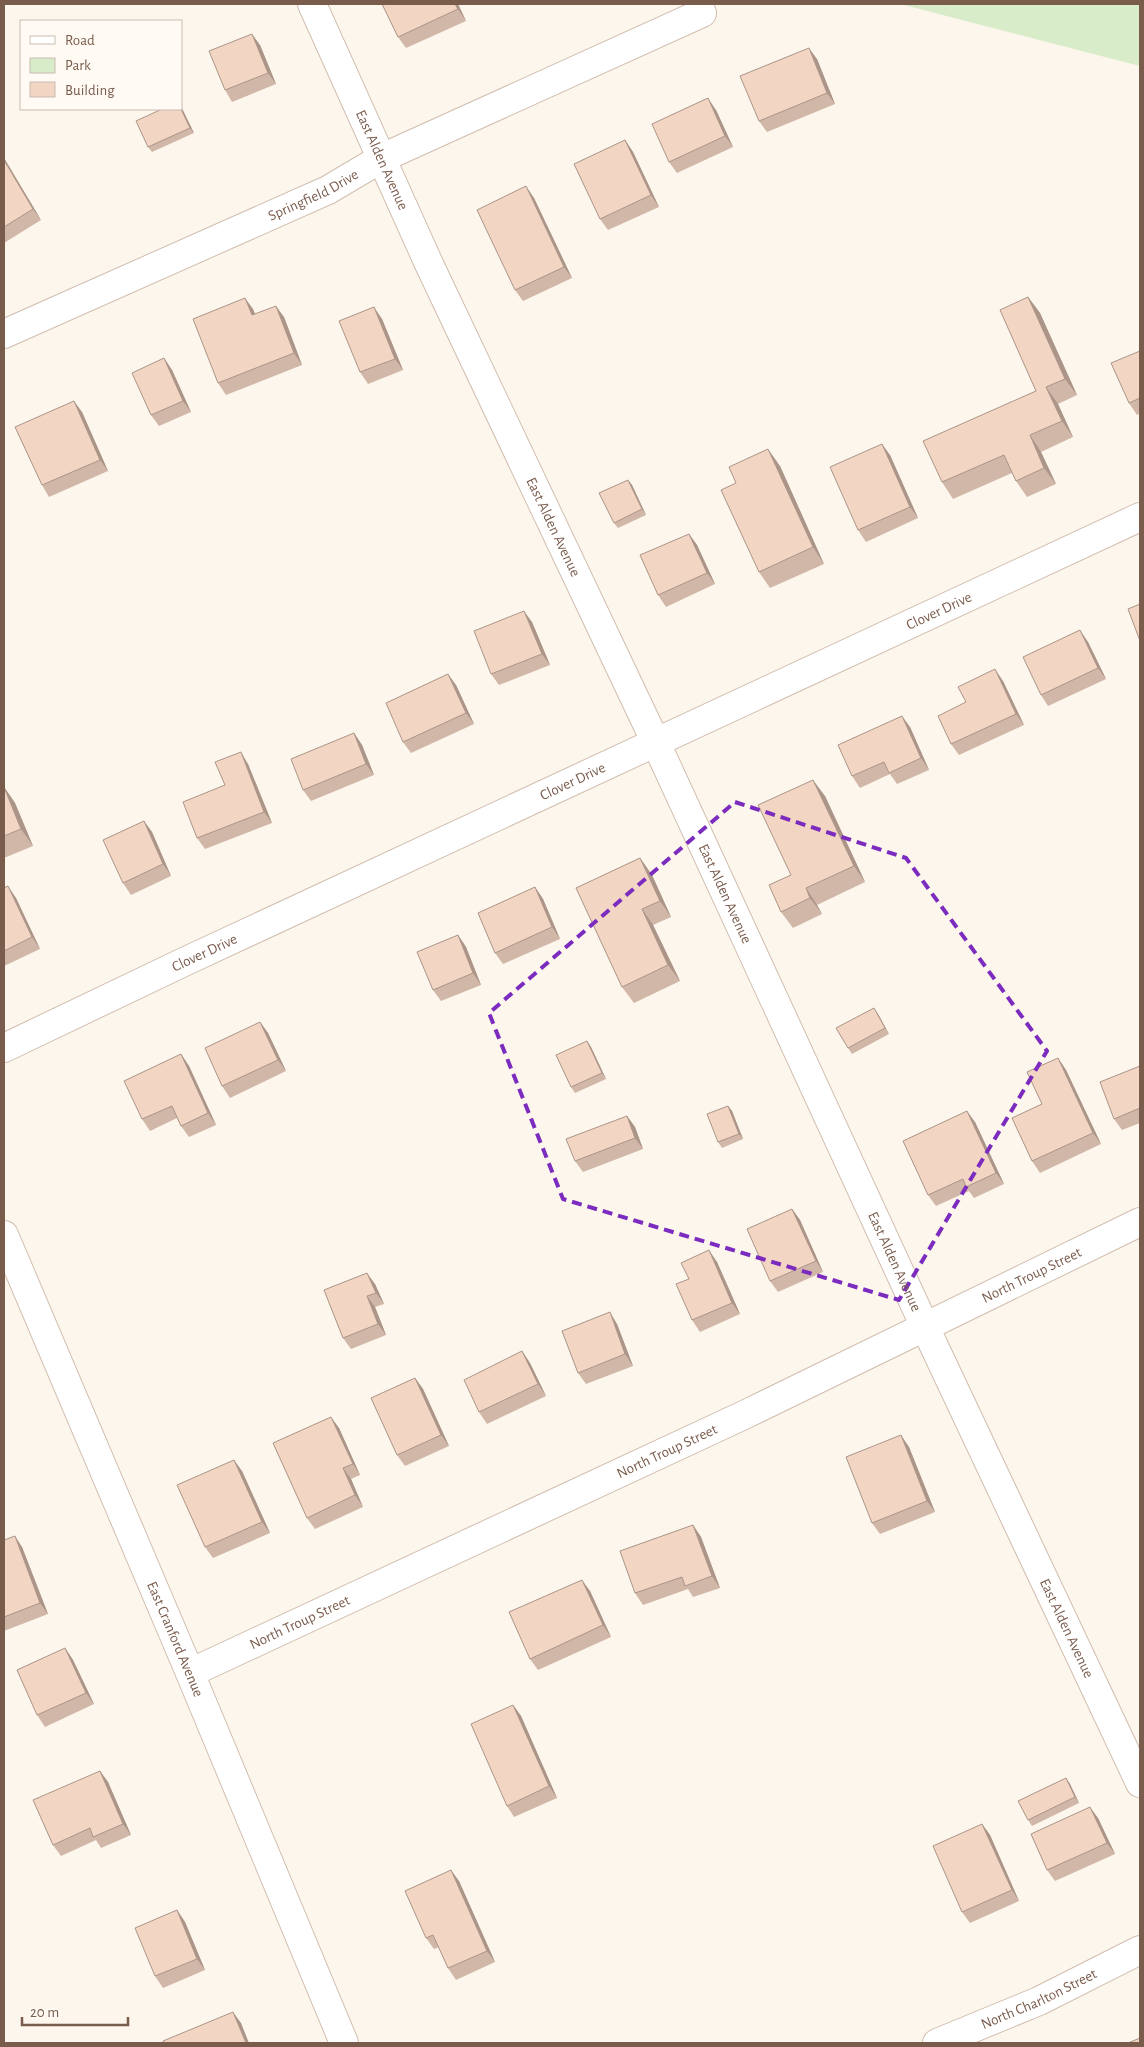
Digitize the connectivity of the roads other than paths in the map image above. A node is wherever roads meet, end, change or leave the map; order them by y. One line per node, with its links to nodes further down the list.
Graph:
1 (312, 4): 3 (street, East Alden Avenue)
2 (702, 13): 3 (street, Springfield Drive)
3 (382, 158): 4 (street, Springfield Drive); 6 (street, East Alden Avenue)
4 (4, 334)
5 (1140, 517): 6 (street, Clover Drive)
6 (656, 743): 7 (street, Clover Drive); 10 (street, East Alden Avenue)
7 (4, 1048)
8 (1140, 1222): 10 (street, North Troup Street)
9 (4, 1234): 11 (street, East Cranford Avenue)
10 (925, 1327): 11 (street, North Troup Street); 12 (street, East Alden Avenue)
11 (190, 1673): 14 (street, East Cranford Avenue)
12 (1140, 1783)
13 (1140, 1950): 15 (street, North Charlton Street)
14 (344, 2043)
15 (937, 2043)

